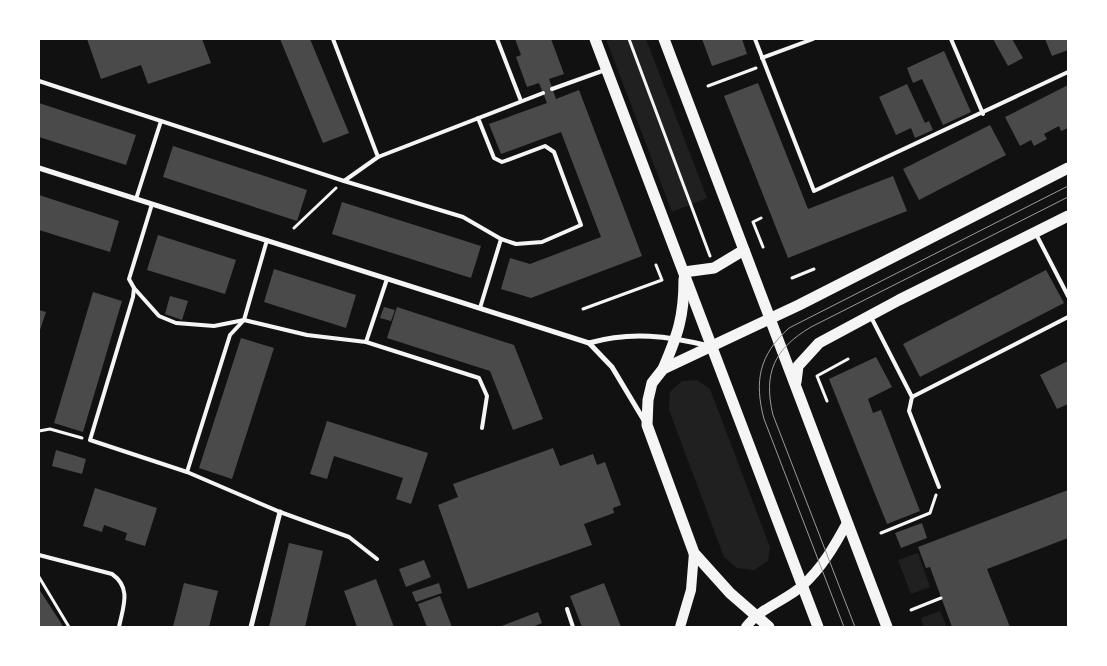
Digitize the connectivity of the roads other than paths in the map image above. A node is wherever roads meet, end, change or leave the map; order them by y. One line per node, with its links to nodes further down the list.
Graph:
1 (332, 39): 18 (lane)
2 (497, 39): 14 (lane)
3 (595, 39): 9 (main road)
4 (664, 39): 28 (main road)
5 (755, 39): 8 (lane)
6 (812, 39): 8 (lane)
7 (952, 39): 15 (lane)
8 (762, 58): 15 (lane)
9 (607, 69): 12 (lane); 29 (main road)
10 (1068, 72): 15 (lane)
11 (39, 80): 17 (lane)
12 (552, 89)
13 (543, 93): 14 (lane)
14 (521, 101): 16 (lane)
15 (983, 114)
16 (478, 118): 18 (lane); 27 (lane)
17 (161, 121): 21 (lane); 22 (lane)
18 (378, 157): 21 (lane)
19 (39, 168): 22 (street)
20 (1068, 168): 35 (main road)
21 (344, 181): 27 (lane)
22 (136, 199): 23 (street)
23 (152, 204): 26 (street); 31 (lane)
24 (1068, 216): 25 (main road)
25 (1034, 232): 32 (lane); 34 (main road)
26 (267, 240): 30 (street); 37 (lane)
27 (501, 240): 33 (lane)
28 (744, 250): 29 (main road); 35 (main road)
29 (684, 272): 38 (main road); 41 (main road)
30 (387, 278): 33 (street); 39 (lane)
31 (134, 288): 37 (lane); 47 (lane)
32 (1068, 296)
33 (480, 308): 40 (street)
34 (870, 314): 43 (main road); 44 (lane)
35 (770, 318): 41 (main road); 43 (main road)
36 (1068, 318): 44 (lane)
37 (244, 320): 39 (lane); 47 (lane)
38 (677, 338): 40 (street); 41 (street); 42 (main road)
39 (366, 342): 46 (lane)
40 (589, 343): 45 (street)
41 (712, 346): 42 (main road); 54 (main road)
42 (663, 369): 45 (main road)
43 (796, 384): 50 (main road)
44 (912, 397): 48 (lane)
45 (647, 425): 51 (main road)
46 (482, 428)
47 (187, 472): 49 (lane)
48 (939, 487)
49 (280, 512): 53 (lane); 58 (street)
50 (847, 523): 54 (main road); 64 (main road)
51 (694, 553): 56 (main road); 60 (main road)
52 (39, 555): 57 (lane)
53 (377, 559)
54 (802, 586): 56 (main road); 63 (main road)
55 (567, 609): 59 (lane)
56 (756, 616): 61 (main road); 62 (main road)
57 (119, 627)
58 (251, 627)
59 (572, 627)
60 (680, 627)
61 (746, 627)
62 (769, 627)
63 (818, 627)
64 (887, 627)

